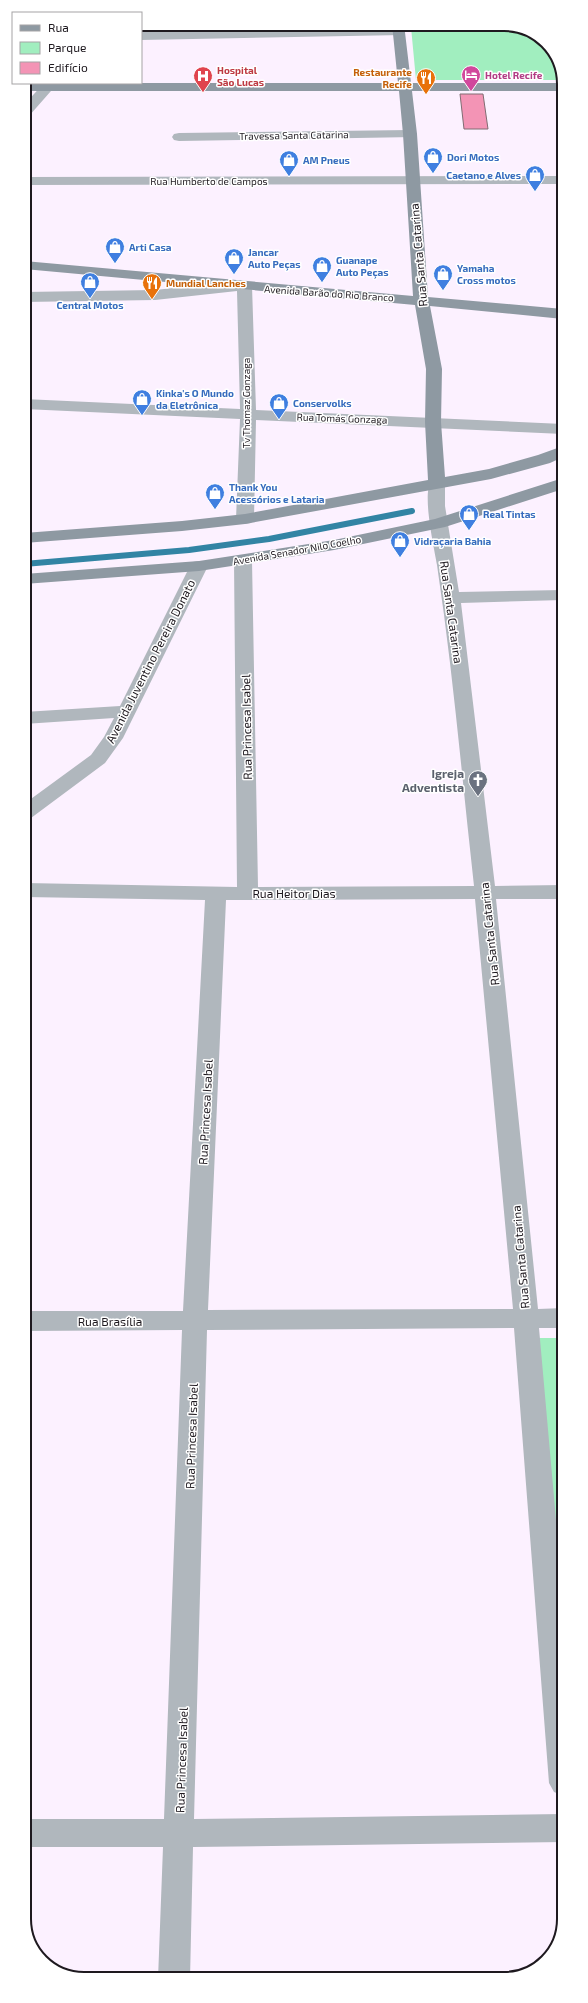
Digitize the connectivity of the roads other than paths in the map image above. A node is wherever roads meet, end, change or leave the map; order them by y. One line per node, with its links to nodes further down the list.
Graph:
1 (302, 31): 3 (street)
2 (399, 31): 7 (main road, Rua Santa Catarina)
3 (142, 36)
4 (50, 85): 5 (main road); 7 (main road); 8 (street)
5 (31, 86)
6 (557, 87): 7 (main road)
7 (405, 88): 9 (main road, Rua Santa Catarina)
8 (31, 105)
9 (410, 134): 10 (street, Travessa Santa Catarina); 13 (main road, Rua Santa Catarina)
10 (179, 137)
11 (557, 180): 13 (street, Rua Humberto de Campos)
12 (31, 181): 13 (street, Rua Humberto de Campos)
13 (412, 181): 17 (main road, Rua Santa Catarina)
14 (31, 266): 15 (main road, Avenida Barão do Rio Branco)
15 (241, 286): 16 (street); 17 (main road, Avenida Barão do Rio Branco); 20 (street, Tv Thomaz Gonzaga)
16 (31, 297)
17 (421, 300): 18 (main road, Avenida Barão do Rio Branco); 21 (main road, Rua Santa Catarina)
18 (557, 313)
19 (31, 404): 20 (street, Rua Tomás Gonzaga)
20 (248, 414): 21 (street, Rua Tomás Gonzaga); 26 (street, Tv Thomaz Gonzaga)
21 (433, 422): 22 (street, Rua Tomás Gonzaga); 24 (main road, Rua Santa Catarina)
22 (557, 430)
23 (557, 453): 24 (main road)
24 (437, 485): 26 (main road); 27 (street, Rua Santa Catarina)
25 (557, 486): 27 (main road, Avenida Senador Nilo Coelho)
26 (245, 519): 28 (main road)
27 (439, 523): 29 (main road, Avenida Senador Nilo Coelho); 33 (street, Rua Santa Catarina)
28 (31, 537)
29 (243, 560): 30 (main road, Avenida Senador Nilo Coelho); 41 (street, Rua Princesa Isabel)
30 (199, 566): 31 (main road, Avenida Senador Nilo Coelho); 34 (street, Avenida Juventino Pereira Donato)
31 (31, 578)
32 (557, 595): 33 (street)
33 (451, 598): 38 (street, Rua Santa Catarina)
34 (127, 711): 35 (street); 36 (street, Avenida Juventino Pereira Donato)
35 (31, 718)
36 (31, 809)
37 (31, 890): 40 (street, Rua Heitor Dias)
38 (485, 892): 39 (street, Rua Heitor Dias); 41 (street, Rua Heitor Dias); 42 (street, Rua Santa Catarina)
39 (557, 892)
40 (216, 893): 41 (street, Rua Heitor Dias); 45 (street, Rua Princesa Isabel)
41 (248, 894)
42 (526, 1318): 43 (street, Rua Brasília); 45 (street, Rua Brasília); 46 (street, Rua Santa Catarina)
43 (557, 1318)
44 (31, 1321): 45 (street, Rua Brasília)
45 (195, 1321): 49 (street, Rua Princesa Isabel)
46 (557, 1697)
47 (557, 1828): 49 (street)
48 (31, 1833): 49 (street)
49 (178, 1833): 50 (street, Rua Princesa Isabel)
50 (174, 1972)

